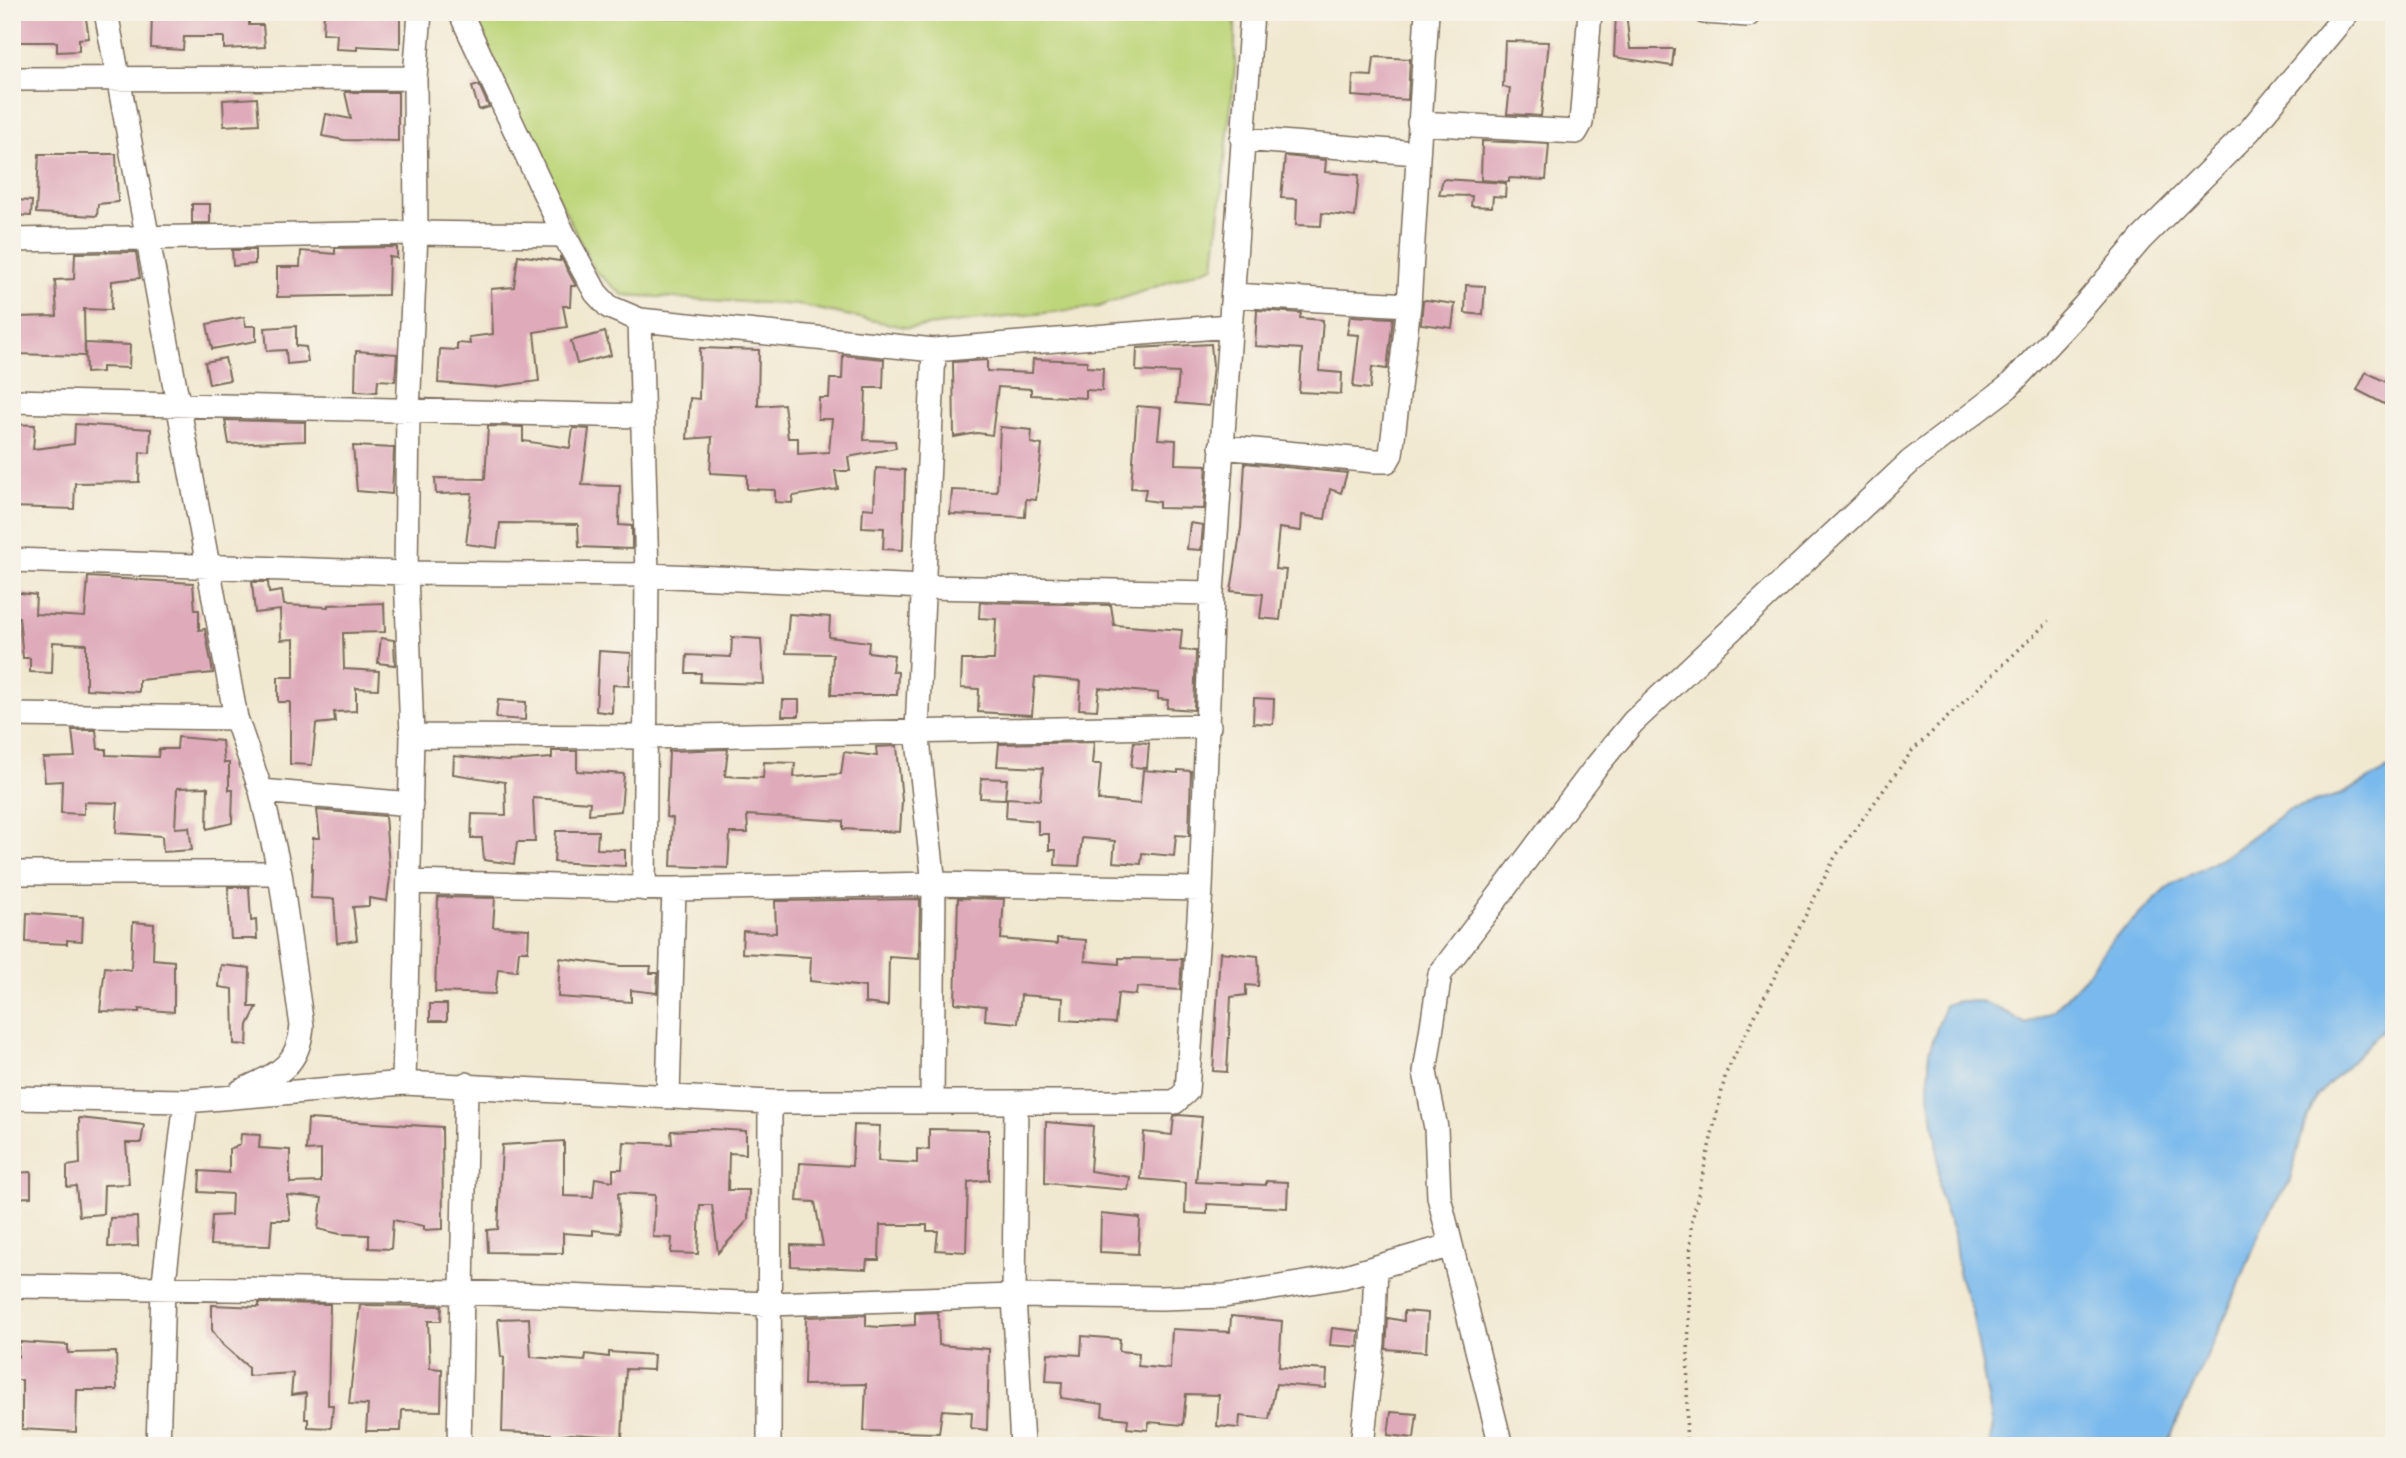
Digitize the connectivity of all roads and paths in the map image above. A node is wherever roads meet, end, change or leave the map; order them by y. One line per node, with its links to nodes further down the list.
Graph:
1 (106, 12): 12 (street)
2 (420, 12): 10 (street)
3 (460, 12): 17 (street)
4 (1252, 12): 14 (street)
5 (1427, 12): 13 (street)
6 (1590, 12): 13 (street)
7 (1704, 12): 9 (street)
8 (2348, 12): 61 (street)
9 (1748, 15)
10 (415, 78): 12 (street); 16 (street)
11 (12, 79): 12 (street)
12 (118, 80): 18 (street)
13 (1419, 123): 15 (street)
14 (1242, 139): 15 (street); 20 (street)
15 (1417, 153): 21 (street)
16 (416, 233): 17 (street); 18 (street); 27 (street)
17 (564, 235): 22 (street)
18 (148, 239): 19 (street); 26 (street)
19 (12, 240)
20 (1233, 295): 21 (street); 23 (street)
21 (1409, 305): 29 (street)
22 (640, 320): 24 (street); 28 (street)
23 (1230, 326): 24 (street); 29 (street)
24 (934, 349): 34 (street)
25 (12, 401): 26 (street)
26 (177, 405): 27 (street); 31 (street)
27 (408, 412): 28 (street); 32 (street)
28 (641, 416): 33 (street)
29 (1222, 447): 35 (street)
30 (12, 561): 31 (street)
31 (209, 568): 32 (street); 38 (street)
32 (406, 573): 33 (street); 41 (street)
33 (647, 575): 34 (street); 42 (street)
34 (926, 587): 35 (street); 40 (street)
35 (1212, 593): 39 (street)
36 (2049, 621): 74 (path)
37 (12, 715): 38 (street)
38 (236, 719): 43 (street)
39 (1209, 726): 40 (street); 51 (street)
40 (917, 732): 42 (street); 48 (street)
41 (412, 736): 42 (street); 44 (street)
42 (647, 737): 49 (street)
43 (261, 791): 44 (street); 46 (street)
44 (411, 804): 47 (street)
45 (12, 873): 46 (street)
46 (280, 873): 54 (street)
47 (410, 882): 49 (street); 52 (street)
48 (934, 884): 50 (street); 51 (street); 58 (street)
49 (644, 888): 50 (street)
50 (674, 889): 55 (street)
51 (1201, 889): 60 (street)
52 (404, 1083): 53 (street); 54 (street)
53 (466, 1084): 55 (street); 65 (street)
54 (230, 1096): 57 (street)
55 (668, 1096): 59 (street)
56 (12, 1098): 57 (street)
57 (186, 1101): 64 (street)
58 (932, 1101): 59 (street); 60 (street)
59 (770, 1102): 67 (street)
60 (1016, 1102): 66 (street)
61 (1449, 1246): 62 (street); 73 (street)
62 (1376, 1268): 66 (street); 72 (street)
63 (12, 1286): 64 (street)
64 (163, 1289): 65 (street); 68 (street)
65 (460, 1292): 67 (street); 69 (street)
66 (1014, 1296): 67 (street); 71 (street)
67 (769, 1304): 70 (street)
68 (158, 1446)
69 (458, 1446)
70 (769, 1446)
71 (1022, 1446)
72 (1362, 1446)
73 (1500, 1446)
74 (1686, 1446)

